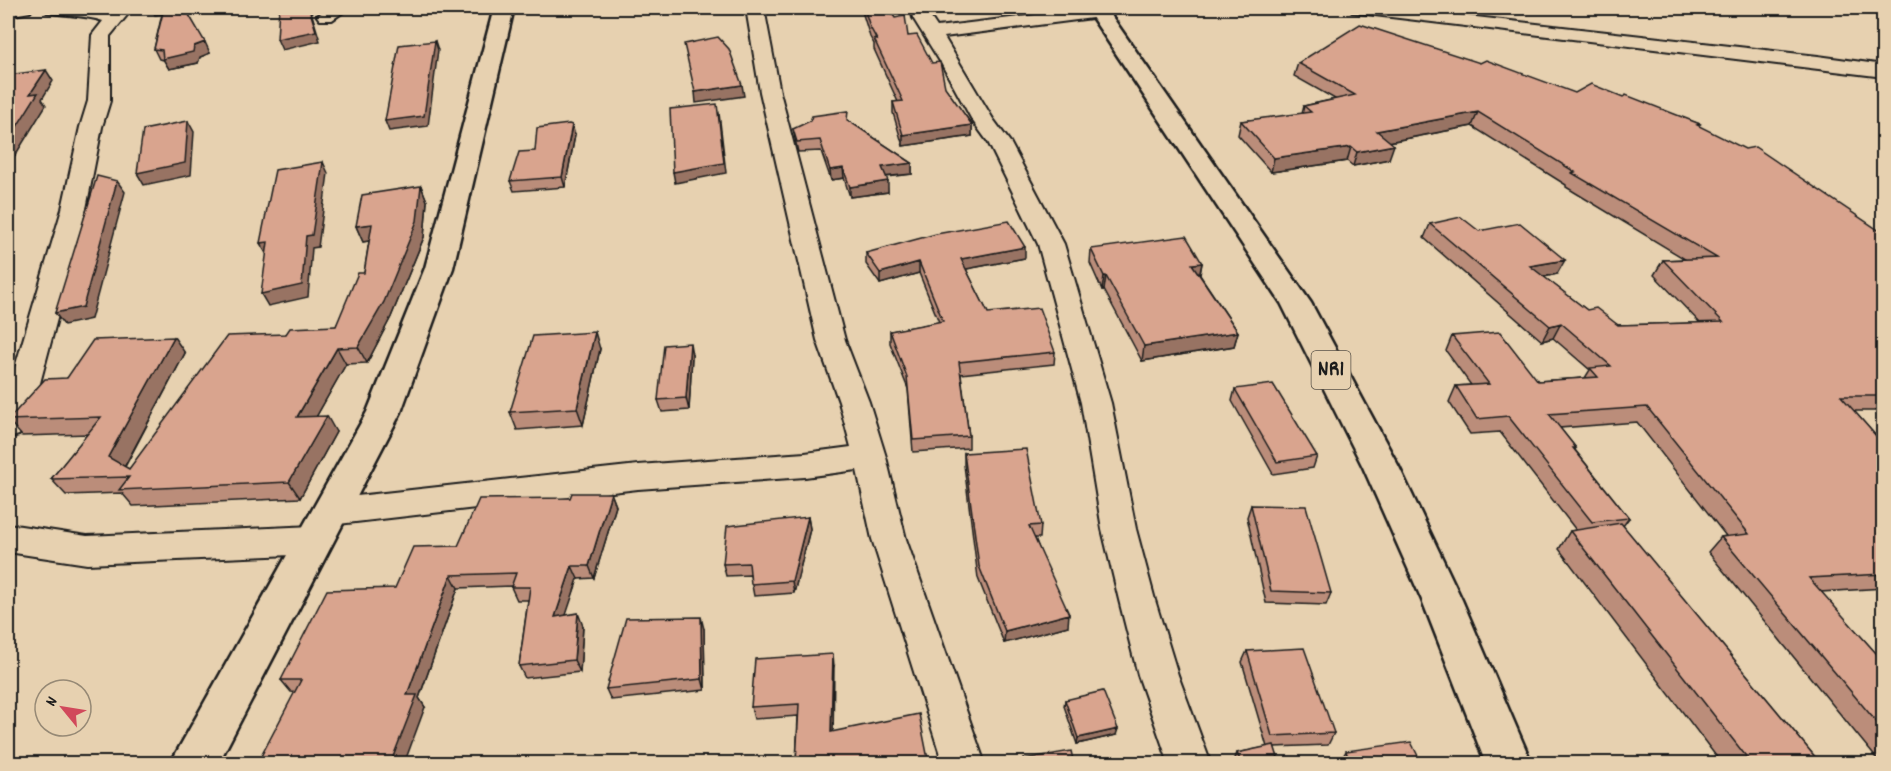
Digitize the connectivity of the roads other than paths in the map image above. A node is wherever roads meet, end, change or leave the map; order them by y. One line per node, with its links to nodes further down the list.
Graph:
1 (24, 8): 7 (street)
2 (53, 8): 8 (street)
3 (504, 8): 13 (main road)
4 (755, 8): 12 (street)
5 (1358, 8): 10 (street)
6 (1098, 10): 9 (street); 18 (main road, NR1)
7 (8, 11)
8 (119, 13): 11 (street)
9 (926, 20): 17 (street)
10 (1884, 71)
11 (8, 427)
12 (870, 457): 13 (street); 16 (street)
13 (321, 526): 14 (street); 15 (main road)
14 (8, 538)
15 (193, 764)
16 (964, 764)
17 (1190, 764)
18 (1509, 764)

